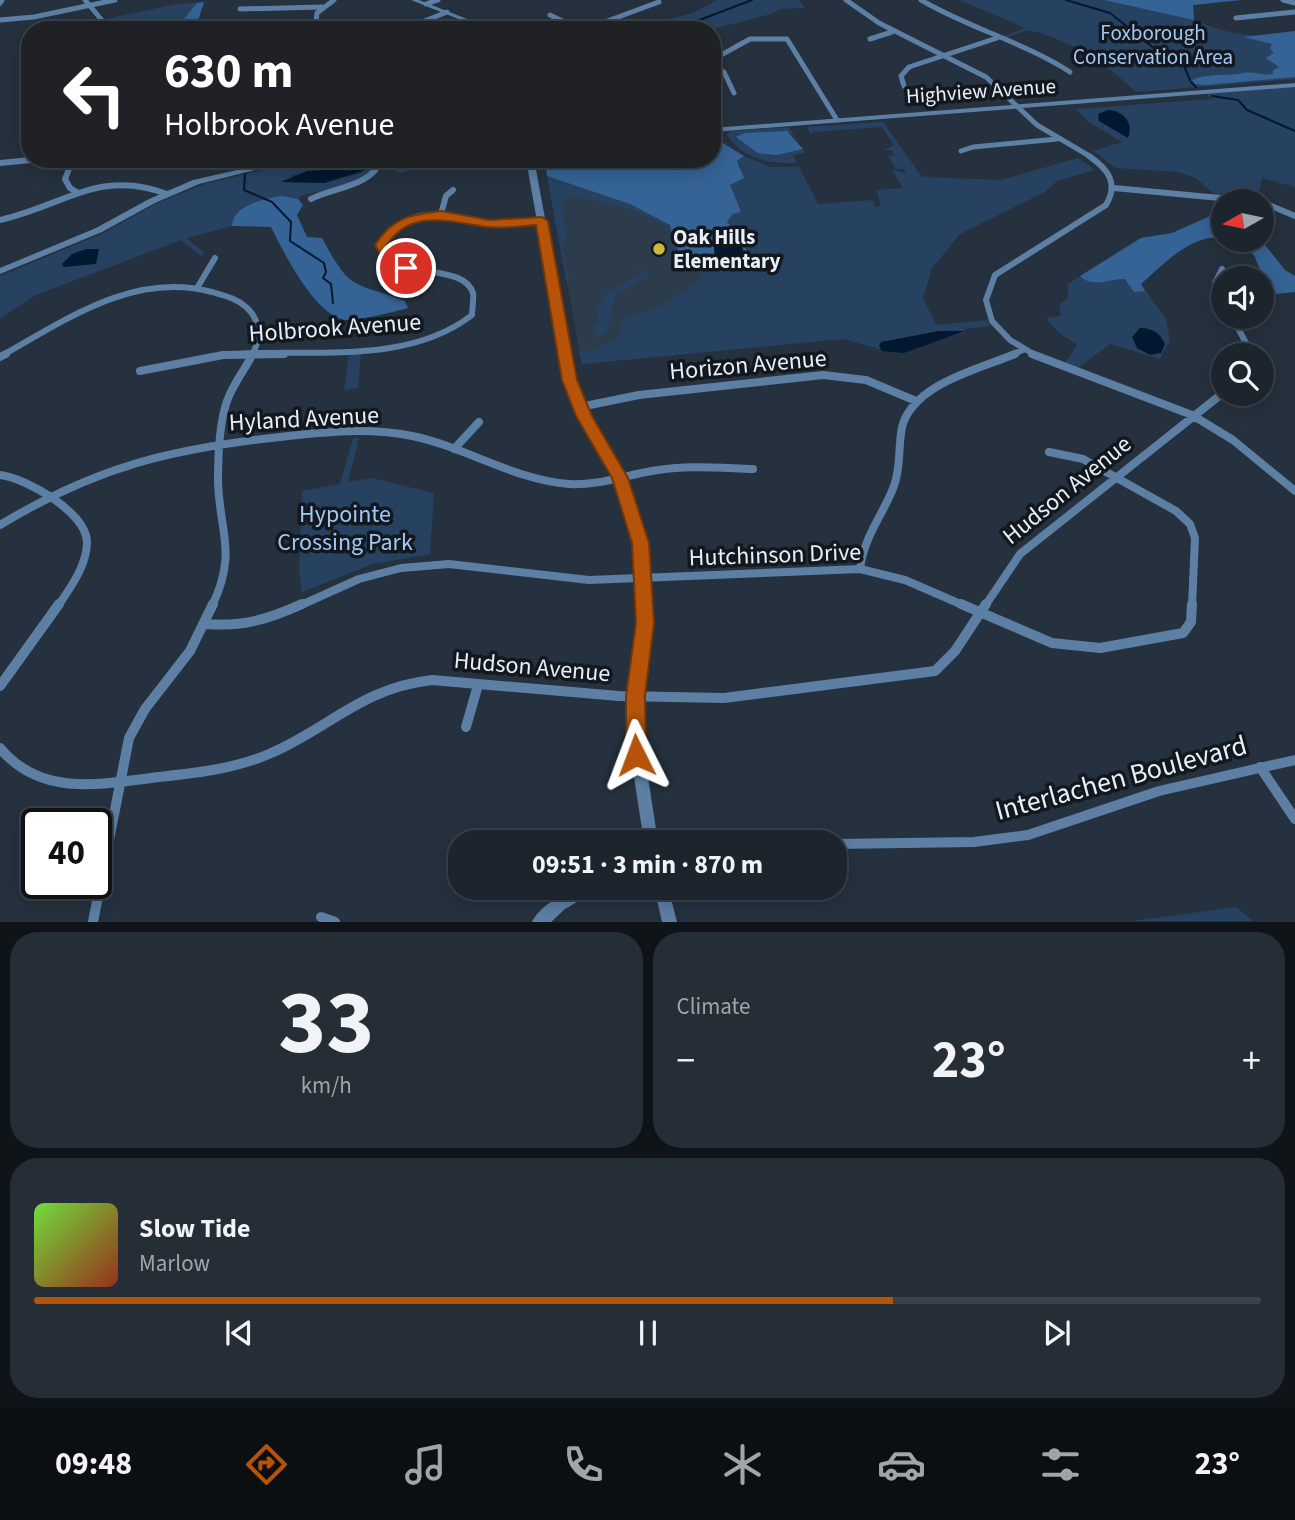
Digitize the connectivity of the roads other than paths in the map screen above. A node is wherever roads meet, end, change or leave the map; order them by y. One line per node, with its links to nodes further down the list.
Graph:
1 (85, 0): 12 (street)
2 (115, 0): 12 (street)
3 (334, 0): 13 (street)
4 (414, 0): 10 (street)
5 (438, 0): 10 (street)
6 (846, 0): 26 (street)
7 (921, 0): 27 (street)
8 (1283, 0): 11 (street)
9 (659, 2): 25 (street)
10 (426, 4): 15 (street)
11 (1295, 4)
12 (89, 5): 19 (street); 20 (street)
13 (322, 8): 14 (street); 21 (street)
14 (240, 9)
15 (447, 12): 22 (street); 23 (street)
16 (1295, 12): 18 (street)
17 (550, 15): 24 (street)
18 (1236, 18)
19 (0, 20)
20 (103, 21)
21 (315, 21)
22 (424, 21)
23 (470, 21)
24 (563, 21)
25 (607, 21)
26 (892, 32): 28 (street); 30 (street)
27 (997, 38): 30 (street); 32 (street)
28 (870, 39)
29 (721, 55): 37 (street)
30 (943, 56): 34 (street); 36 (street)
31 (721, 70): 35 (street)
32 (1070, 72)
33 (1295, 85): 36 (street, Highview Avenue)
34 (904, 86)
35 (734, 93)
36 (1015, 106): 37 (street, Highview Avenue); 39 (street)
37 (837, 120): 38 (street, Highview Avenue)
38 (721, 129)
39 (1057, 139): 40 (street); 47 (street)
40 (961, 151)
41 (21, 161): 42 (street)
42 (0, 163)
43 (69, 168): 49 (street)
44 (262, 168): 50 (street)
45 (379, 168): 52 (street)
46 (532, 168): 57 (street)
47 (1114, 188): 51 (street); 61 (street)
48 (453, 190): 54 (street)
49 (78, 193): 50 (street); 56 (street)
50 (167, 194): 59 (street)
51 (1211, 197)
52 (312, 199)
53 (1274, 207): 55 (street)
54 (441, 214): 57 (street, Holbrook Avenue); 62 (street, Holbrook Avenue)
55 (1295, 216)
56 (0, 220)
57 (542, 221): 67 (street)
58 (215, 258): 60 (street)
59 (0, 271)
60 (197, 288): 62 (street); 63 (street)
61 (1023, 350): 65 (street); 68 (street)
62 (253, 354): 64 (street, Holbrook Avenue); 70 (street)
63 (0, 357)
64 (140, 371)
65 (916, 401): 67 (street, Horizon Avenue); 80 (street)
66 (1211, 402): 68 (street, Hudson Avenue)
67 (580, 407): 76 (street)
68 (1194, 415): 75 (street, Hudson Avenue); 77 (street)
69 (480, 422): 71 (street)
70 (220, 443): 71 (street, Hyland Avenue); 78 (street, Hyland Avenue); 83 (street)
71 (454, 449): 76 (street, Hyland Avenue)
72 (1049, 452): 75 (street, Hutchinson Drive)
73 (753, 468): 76 (street, Hyland Avenue)
74 (0, 475): 78 (street)
75 (1116, 477): 82 (street, Hudson Avenue); 82 (street, Hutchinson Drive)
76 (620, 478): 81 (street)
77 (1295, 491)
78 (49, 496): 79 (street, Hyland Avenue); 85 (street)
79 (0, 525)
80 (860, 569): 81 (street, Hutchinson Drive); 82 (street, Hutchinson Drive)
81 (645, 578): 83 (street, Hutchinson Drive); 86 (street)
82 (979, 612): 86 (street, Hudson Avenue)
83 (206, 624): 91 (street)
84 (478, 685): 86 (street, Hudson Avenue); 87 (street); 91 (street, Hudson Avenue)
85 (0, 686)
86 (635, 696): 93 (street)
87 (466, 727)
88 (0, 748): 91 (street, Hudson Avenue)
89 (1295, 760): 90 (street, Interlachen Boulevard)
90 (1261, 767): 92 (street); 94 (street, Interlachen Boulevard)
91 (119, 782): 98 (street)
92 (1295, 819)
93 (649, 830)
94 (847, 844)
95 (567, 900): 100 (street)
96 (664, 900): 101 (street)
97 (321, 917): 99 (street)
98 (93, 922)
99 (335, 922)
100 (538, 922)
101 (670, 922)

